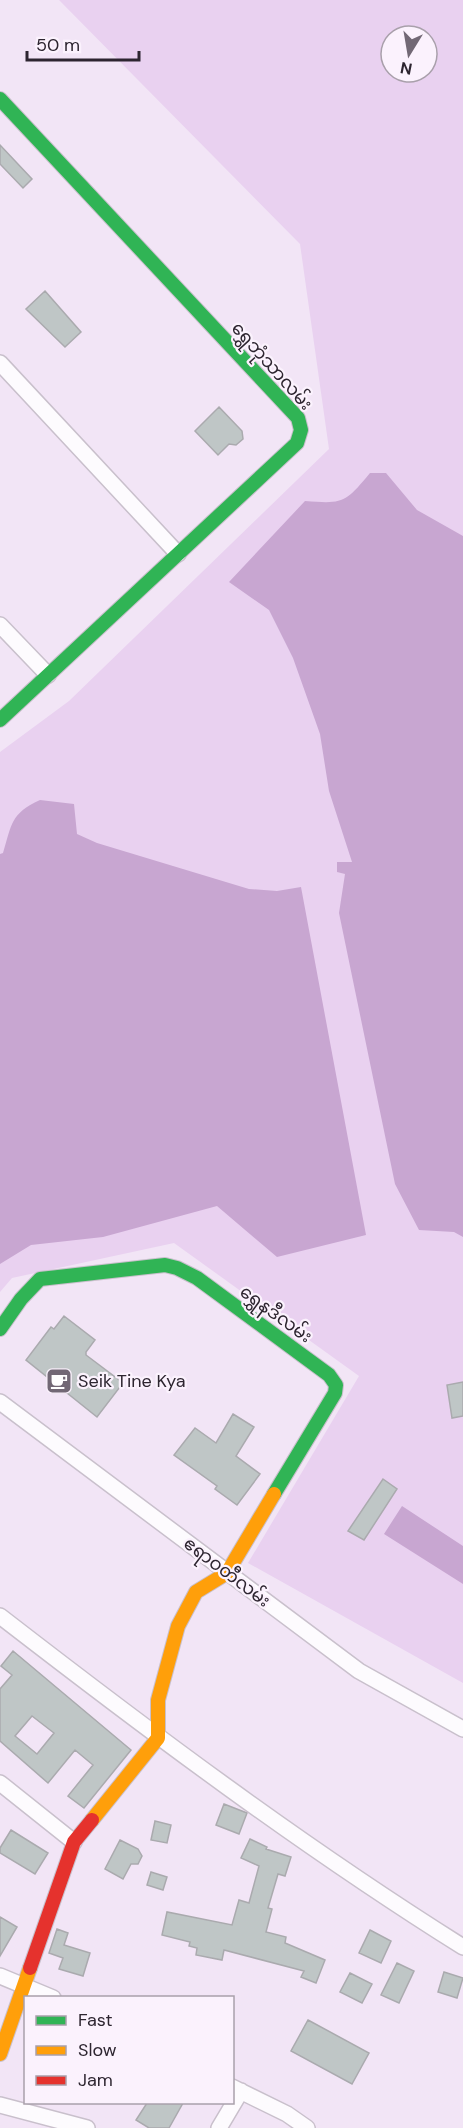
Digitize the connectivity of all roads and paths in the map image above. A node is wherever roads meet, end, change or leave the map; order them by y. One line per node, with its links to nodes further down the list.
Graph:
1 (1, 103): 3 (street, ရွှေဘုံသာလမ်း)
2 (0, 363): 3 (street)
3 (178, 554): 5 (street, ရွှေဘုံသာလမ်း)
4 (0, 625): 5 (street)
5 (48, 675): 6 (street, ရွှေဘုံသာလမ်း)
6 (0, 720)
7 (0, 1329): 9 (street, ရွှေနဒီလမ်း)
8 (0, 1402): 9 (street, ဧရာဝတီလမ်း)
9 (227, 1573): 11 (street, ဧရာဝတီလမ်း); 12 (street)
10 (0, 1616): 12 (street)
11 (463, 1729)
12 (158, 1738): 14 (street); 15 (street)
13 (0, 1783): 14 (street)
14 (74, 1842): 17 (street)
15 (463, 1947)
16 (0, 1976): 17 (street)
17 (24, 1984): 18 (street); 19 (street)
18 (49, 1996)
19 (0, 2054)
20 (237, 2089): 25 (street)
21 (230, 2104): 24 (street)
22 (0, 2105): 23 (street)
23 (87, 2128)
24 (219, 2128)
25 (307, 2128)

